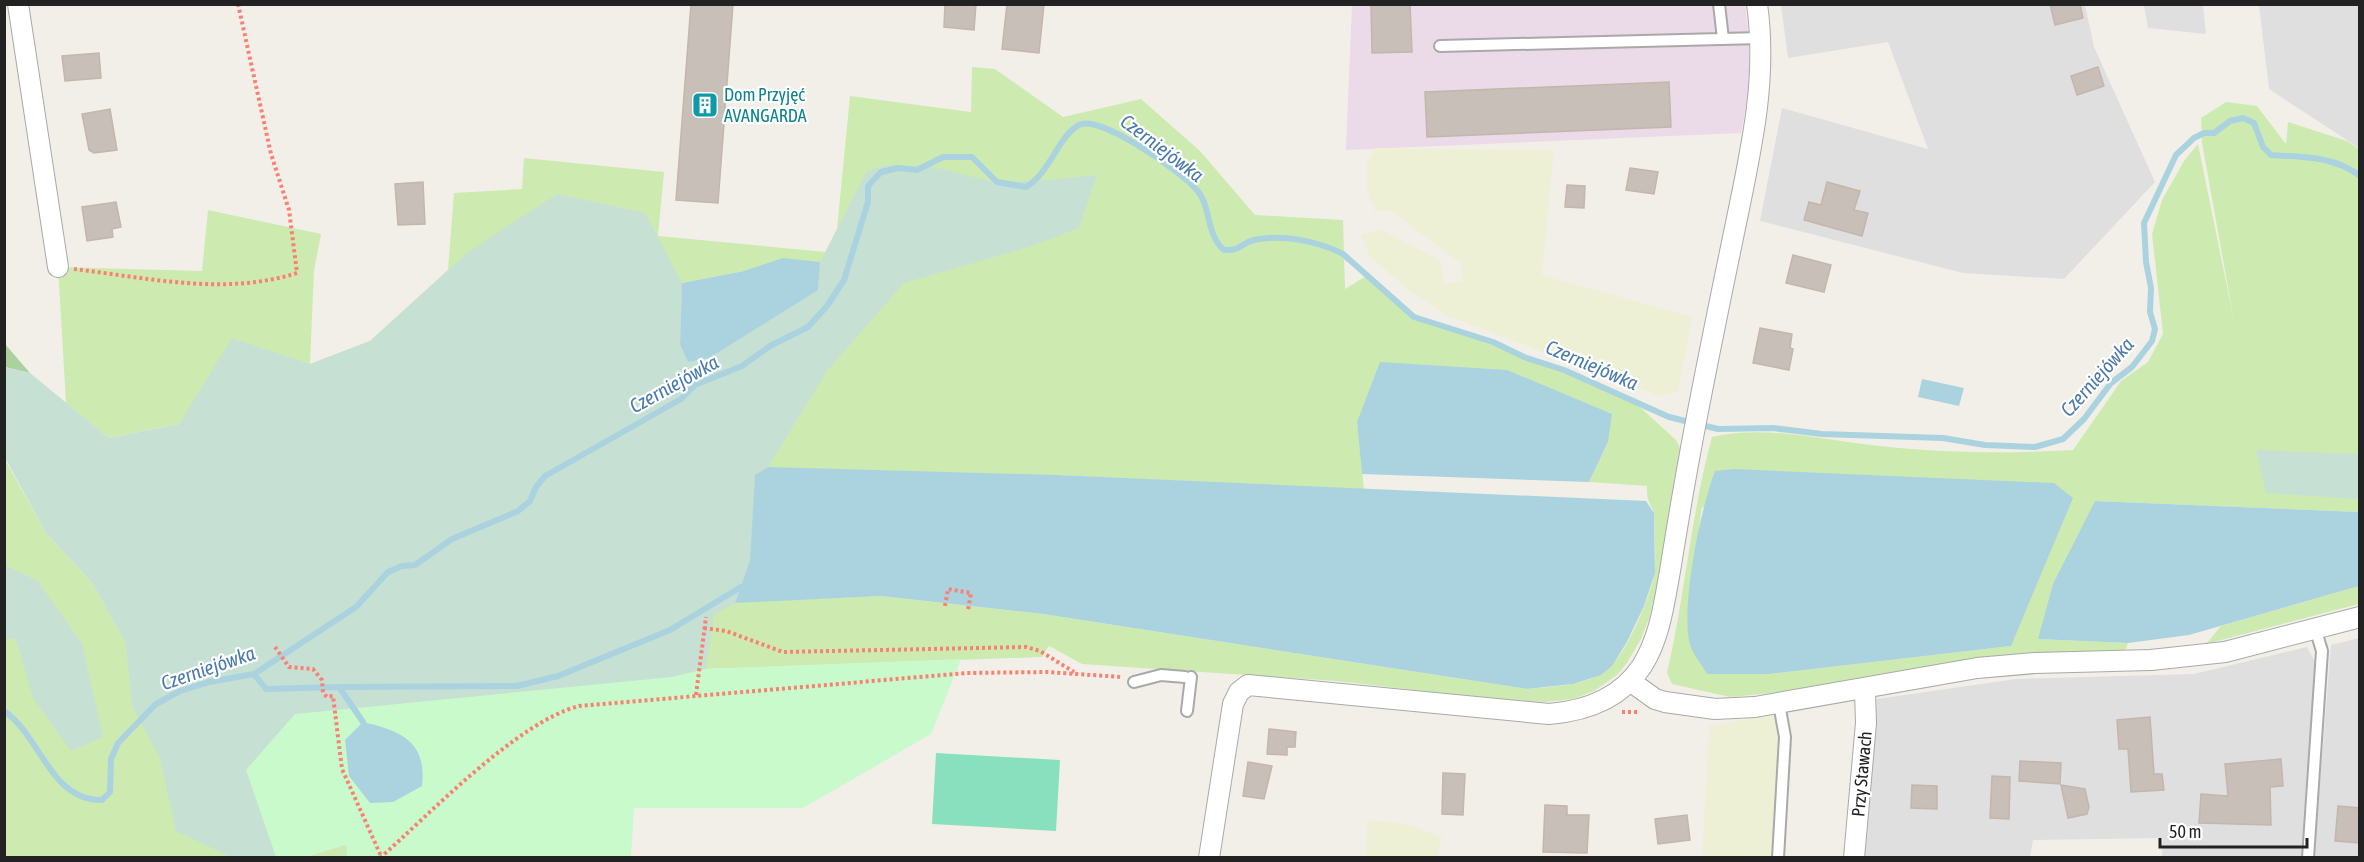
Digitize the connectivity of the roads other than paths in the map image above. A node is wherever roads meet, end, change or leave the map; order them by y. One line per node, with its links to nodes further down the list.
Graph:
1 (18, 4): 7 (street)
2 (1719, 4): 5 (lane)
3 (1757, 4): 4 (street)
4 (1761, 38): 5 (lane); 10 (street)
5 (1723, 39): 6 (lane)
6 (1440, 46)
7 (58, 267)
8 (2360, 616): 9 (street)
9 (2316, 628): 12 (street); 18 (lane)
10 (1630, 681): 13 (street); 15 (street)
11 (1134, 682): 14 (lane)
12 (1865, 690): 13 (street); 17 (street, Przy Stawach)
13 (1779, 704): 16 (lane)
14 (1187, 711)
15 (1209, 858)
16 (1778, 858)
17 (1854, 858)
18 (2308, 858)

